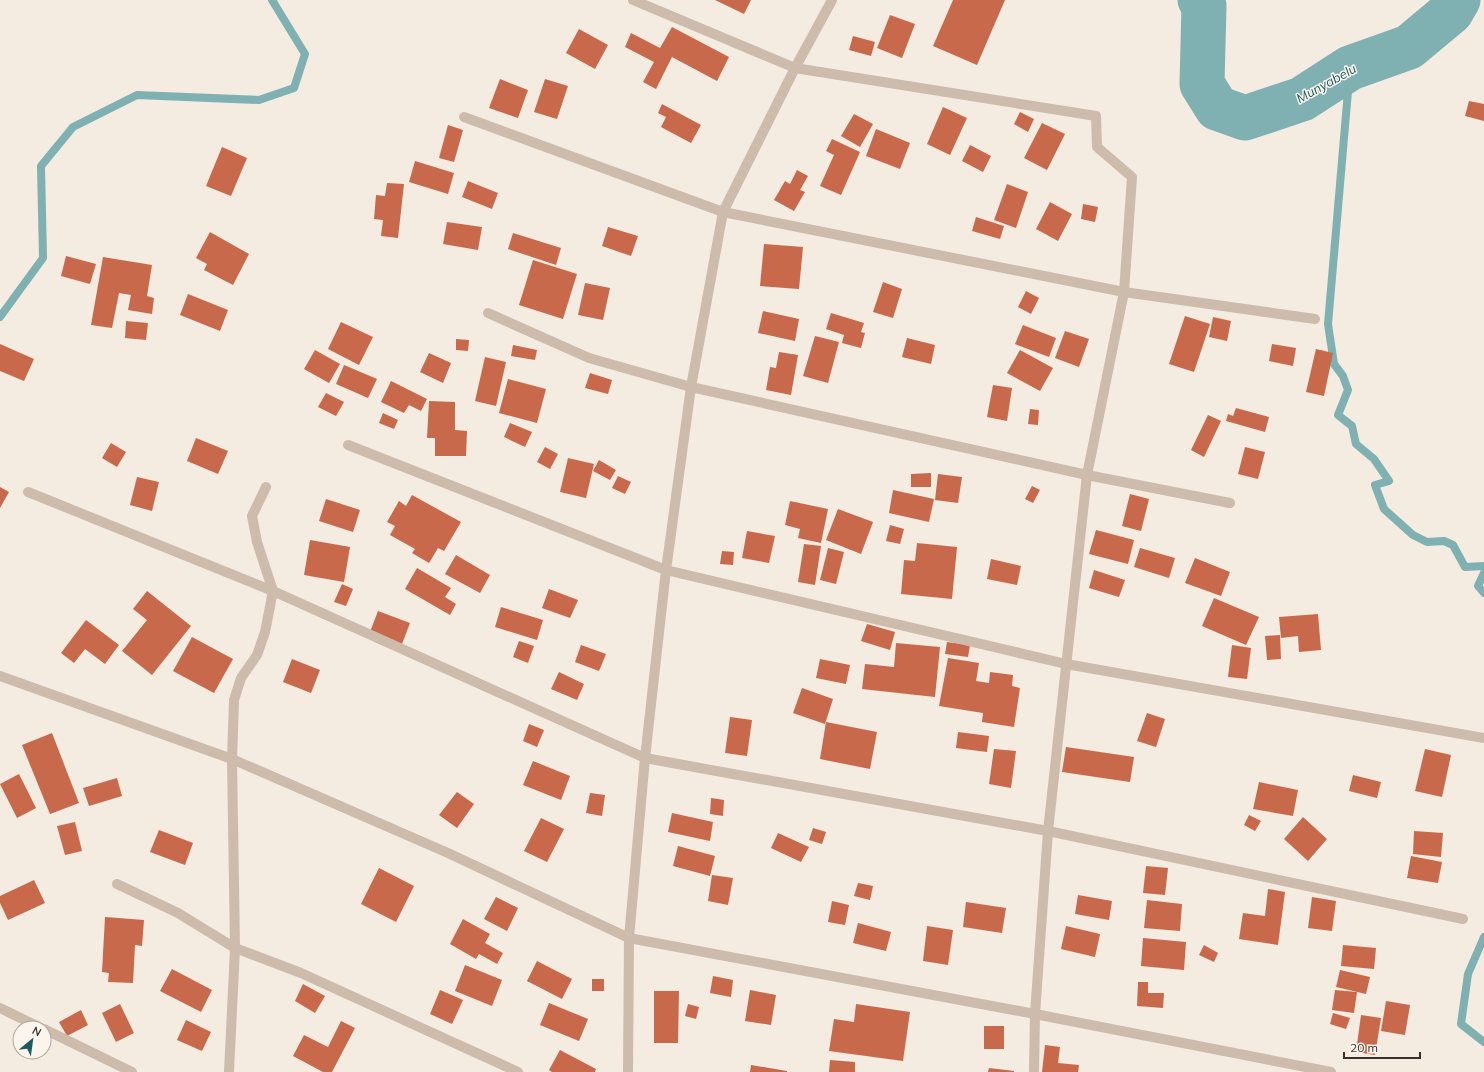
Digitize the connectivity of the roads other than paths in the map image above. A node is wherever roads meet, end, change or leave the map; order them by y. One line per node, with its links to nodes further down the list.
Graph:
1 (633, 0): 3 (street)
2 (832, 0): 3 (street)
3 (795, 68): 5 (street); 6 (street)
4 (464, 117): 5 (street)
5 (723, 212): 6 (street); 9 (street)
6 (1124, 292): 8 (street); 11 (street)
7 (488, 313): 9 (street)
8 (1316, 319)
9 (691, 387): 11 (street); 15 (street)
10 (348, 445): 15 (street)
11 (1087, 475): 14 (street); 17 (street)
12 (266, 487): 16 (street)
13 (28, 492): 16 (street)
14 (1230, 503)
15 (666, 570): 17 (street); 20 (street)
16 (273, 591): 20 (street); 21 (street)
17 (1066, 664): 19 (street); 22 (street)
18 (0, 676): 21 (street)
19 (1484, 738)
20 (645, 758): 22 (street); 25 (street)
21 (232, 759): 25 (street); 26 (street)
22 (1048, 831): 24 (street); 28 (street)
23 (117, 884): 26 (street)
24 (1463, 919)
25 (629, 938): 28 (street); 34 (street)
26 (235, 948): 32 (street); 33 (street)
27 (0, 1008): 29 (street)
28 (1035, 1014): 35 (street); 36 (street)
29 (25, 1020)
30 (52, 1033): 31 (street)
31 (132, 1072)
32 (229, 1072)
33 (518, 1072)
34 (628, 1072)
35 (1034, 1072)
36 (1331, 1072)

